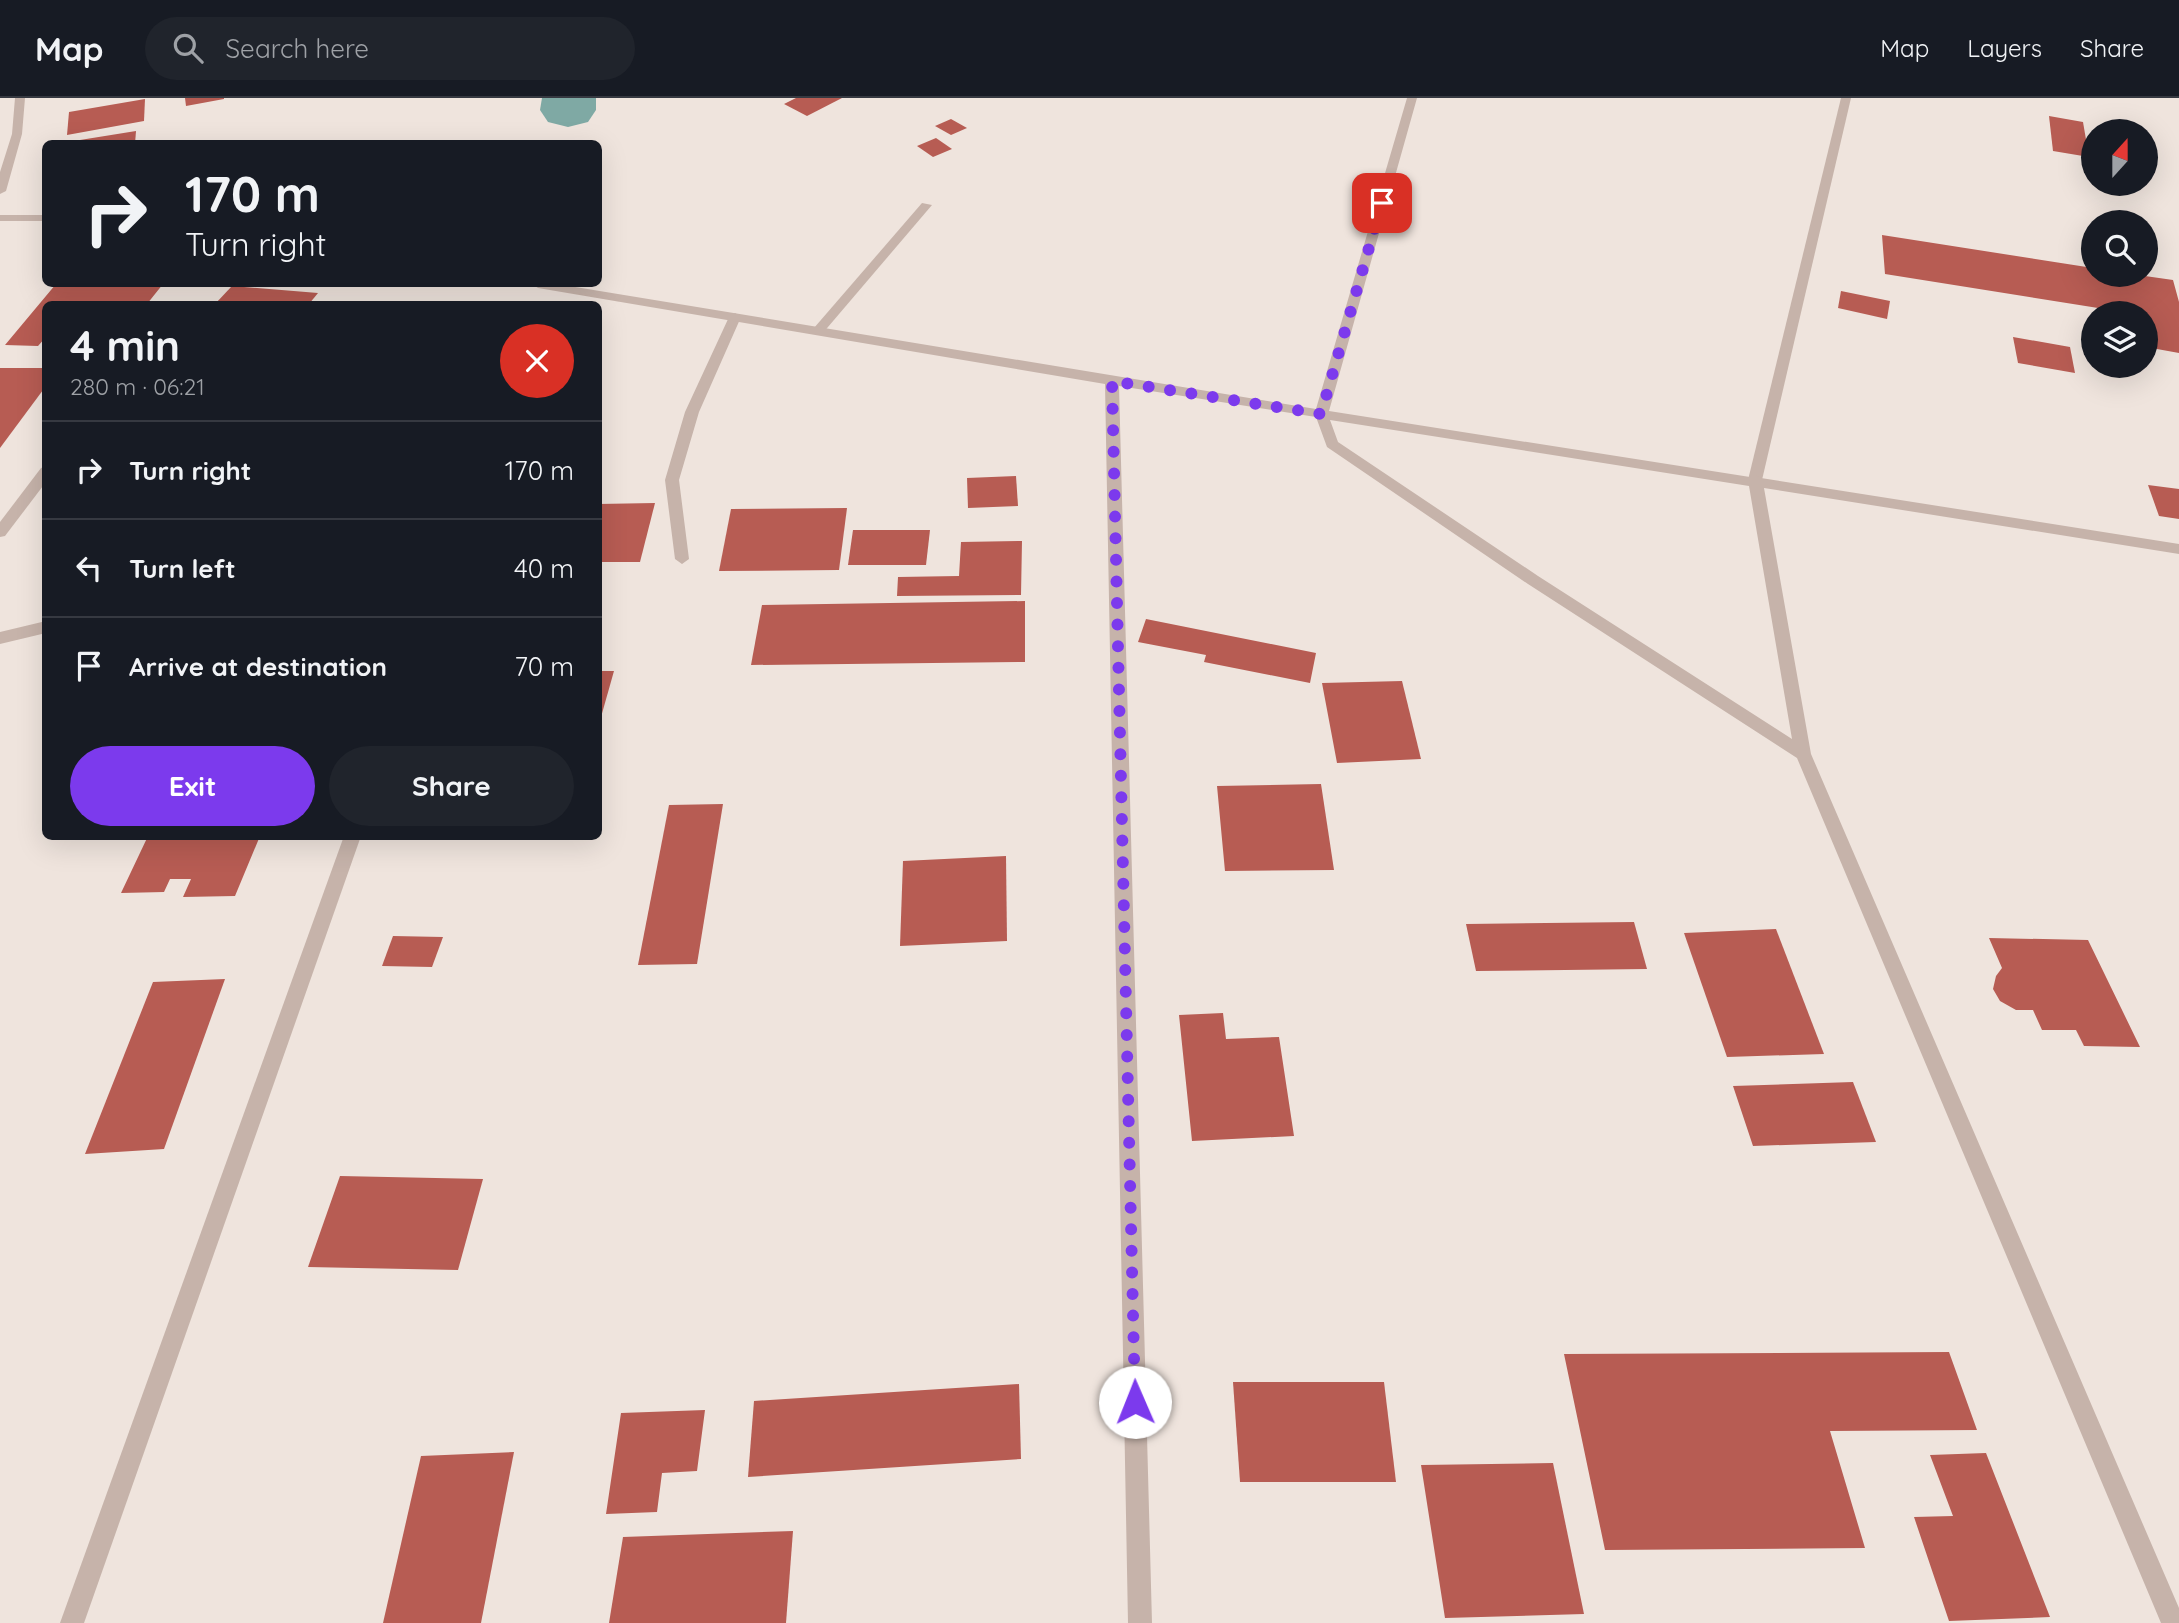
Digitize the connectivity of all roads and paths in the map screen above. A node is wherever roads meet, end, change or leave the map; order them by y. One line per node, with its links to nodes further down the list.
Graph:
1 (20, 98): 4 (street)
2 (1412, 98): 13 (street)
3 (1846, 98): 15 (street)
4 (0, 191)
5 (926, 205): 11 (street)
6 (0, 218): 7 (street)
7 (42, 218)
8 (550, 287): 9 (street)
9 (601, 300): 10 (street)
10 (735, 317): 11 (street); 18 (street)
11 (818, 331): 12 (street)
12 (1112, 381): 13 (street); 24 (street)
13 (1321, 414): 15 (street); 21 (street)
14 (42, 476): 16 (street)
15 (1755, 480): 17 (street); 21 (street)
16 (0, 532)
17 (2179, 549)
18 (682, 559)
19 (42, 628): 20 (street)
20 (0, 638)
21 (1804, 754): 25 (street)
22 (352, 840): 23 (street)
23 (72, 1623)
24 (1140, 1623)
25 (2172, 1623)

